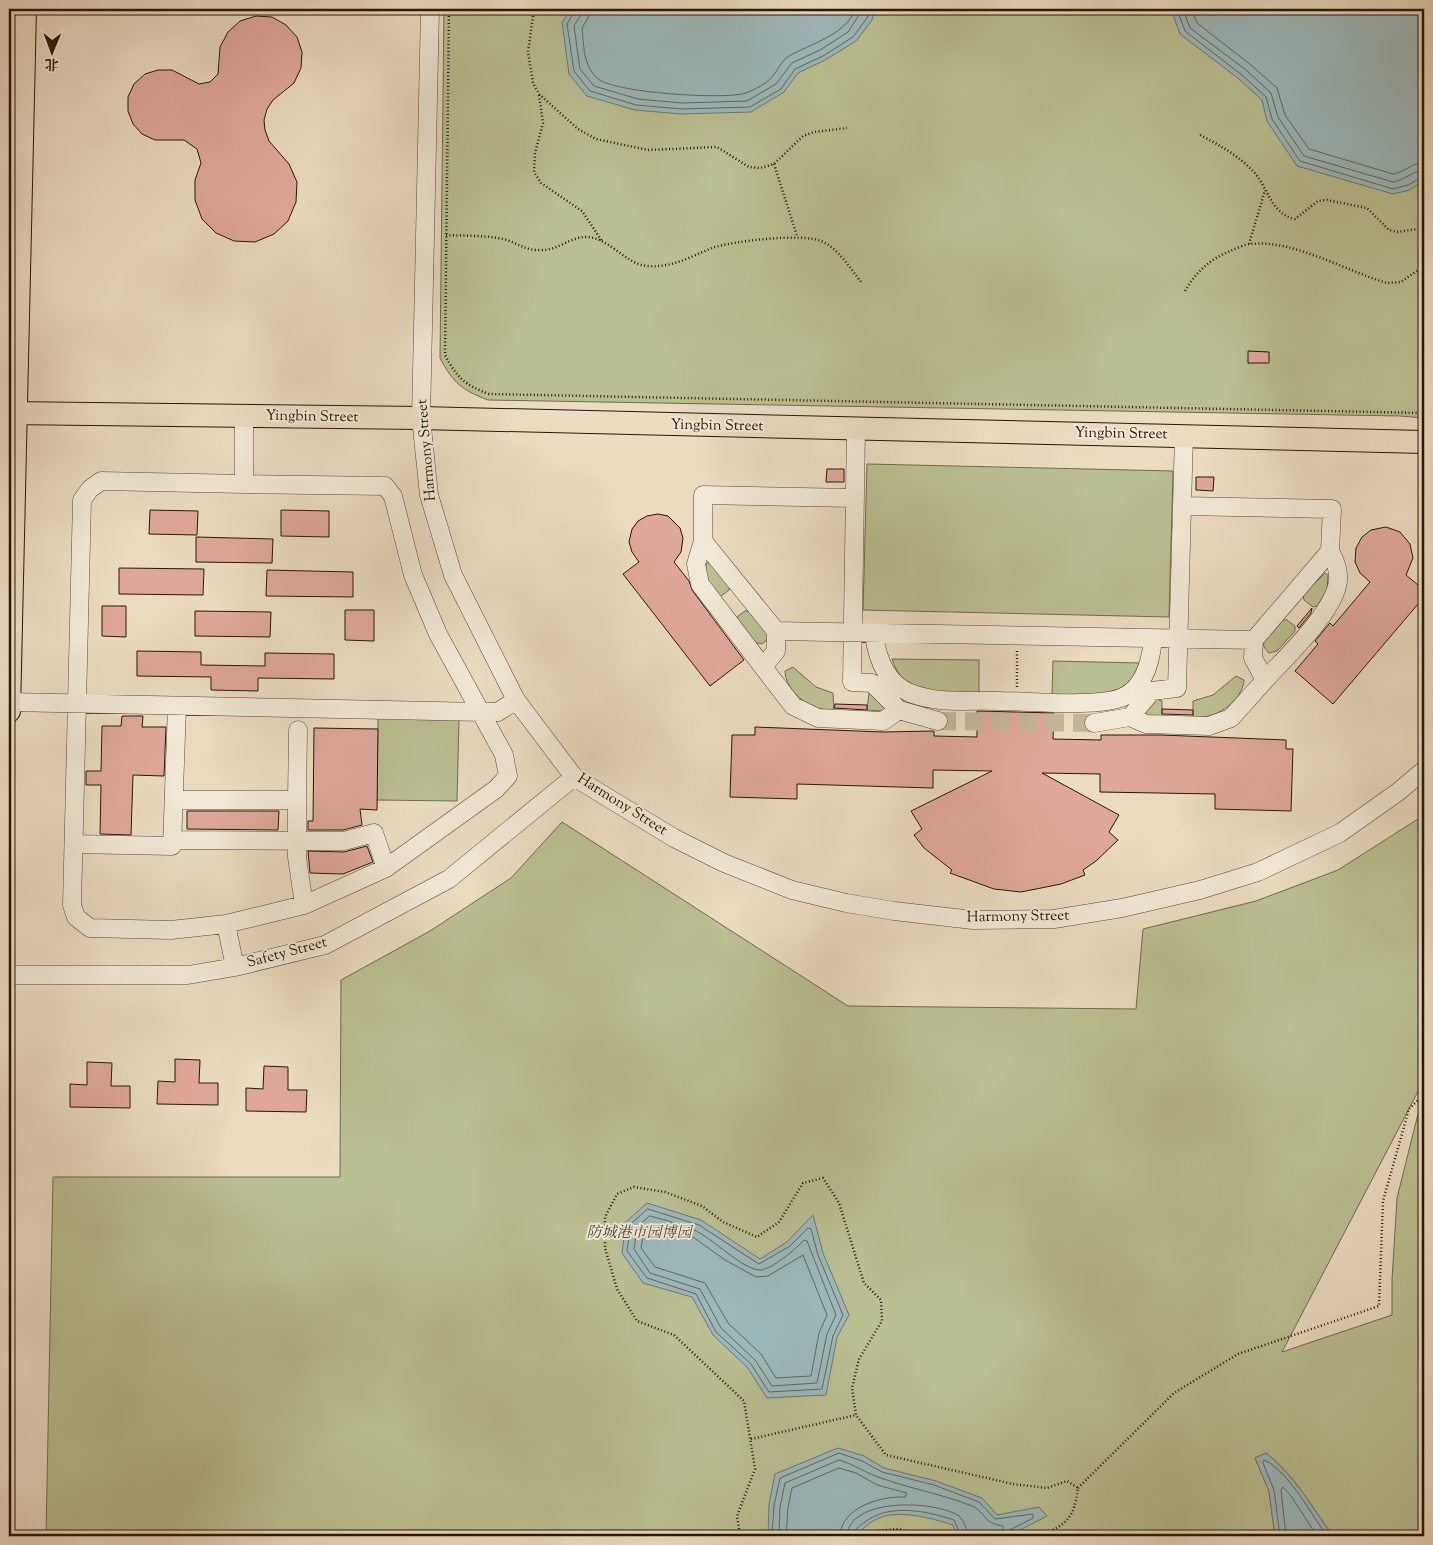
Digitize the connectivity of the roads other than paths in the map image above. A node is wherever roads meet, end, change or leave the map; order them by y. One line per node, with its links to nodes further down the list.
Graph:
1 (430, 9): 8 (street, Harmony Street)
2 (19, 17): 3 (main road)
3 (16, 115): 4 (main road)
4 (15, 145): 5 (main road)
5 (14, 265): 6 (main road)
6 (12, 413): 7 (main road, Yingbin Street); 26 (main road)
7 (244, 416): 8 (main road, Yingbin Street); 12 (street)
8 (421, 418): 9 (main road, Yingbin Street); 25 (street, Harmony Street)
9 (856, 429): 10 (main road, Yingbin Street); 13 (street)
10 (1184, 435): 11 (main road, Yingbin Street); 14 (street)
11 (1424, 442)
12 (244, 484): 27 (street); 31 (street)
13 (854, 498): 15 (street); 18 (street)
14 (1182, 506): 16 (street); 20 (street)
15 (703, 541): 17 (street); 23 (street)
16 (1330, 551): 21 (street); 24 (street)
17 (776, 631): 18 (street); 23 (street)
18 (852, 633): 19 (street); 29 (street)
19 (874, 634): 22 (street); 22 (street)
20 (1178, 639): 21 (street); 22 (street); 32 (street)
21 (1254, 640): 24 (street)
22 (1152, 647)
23 (763, 666): 29 (street)
24 (1265, 680): 32 (street)
25 (516, 700): 31 (street); 37 (street, Harmony Street)
26 (9, 702): 27 (street); 30 (main road)
27 (77, 705): 28 (street); 42 (street)
28 (177, 707): 31 (street); 38 (street)
29 (899, 710): 33 (street)
30 (9, 711)
31 (483, 712): 43 (street)
32 (1130, 717): 34 (street)
33 (938, 721)
34 (1094, 723)
35 (298, 730): 39 (street)
36 (1424, 770): 37 (street, Harmony Street)
37 (574, 777): 46 (street, Safety Street)
38 (174, 800): 39 (street); 40 (street)
39 (297, 800): 41 (street)
40 (172, 840): 41 (street); 42 (street)
41 (297, 841): 43 (street); 44 (street)
42 (74, 844): 45 (street)
43 (386, 868): 44 (street)
44 (304, 904): 45 (street)
45 (226, 924): 46 (street)
46 (235, 967): 47 (street, Safety Street)
47 (9, 976)

